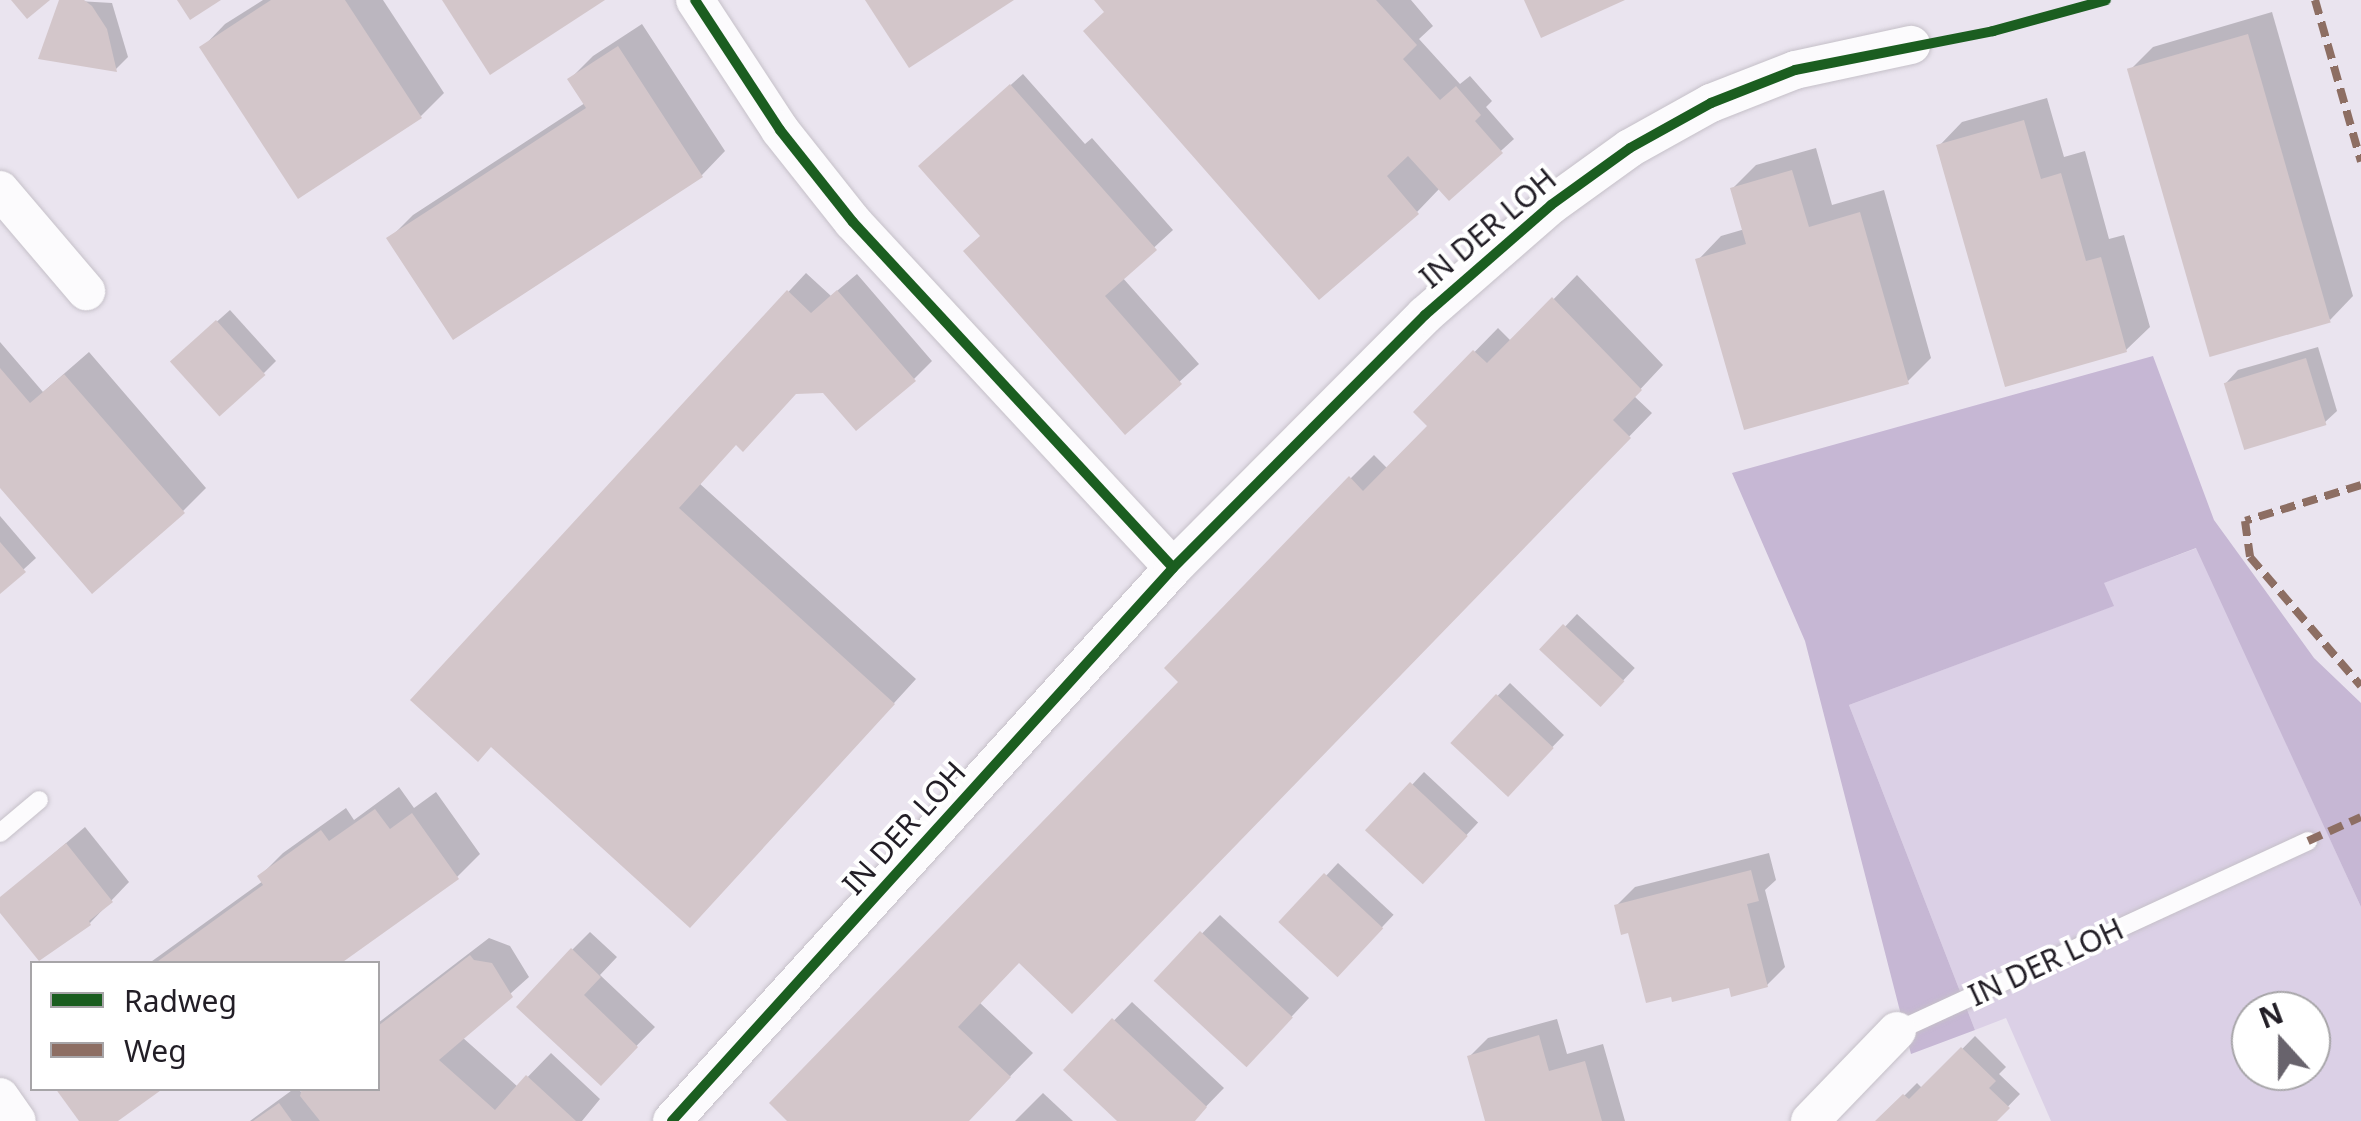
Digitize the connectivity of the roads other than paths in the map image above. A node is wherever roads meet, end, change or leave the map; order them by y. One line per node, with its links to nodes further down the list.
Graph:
1 (695, 0): 5 (street)
2 (1910, 45): 5 (street, IN DER LOH)
3 (0, 190): 4 (street)
4 (86, 291)
5 (1173, 568): 11 (street, IN DER LOH)
6 (40, 800): 7 (lane)
7 (0, 833)
8 (2308, 841): 9 (lane, IN DER LOH)
9 (1897, 1031): 13 (street, IN DER LOH)
10 (0, 1097): 12 (street)
11 (686, 1116)
12 (17, 1121)
13 (1810, 1121)

